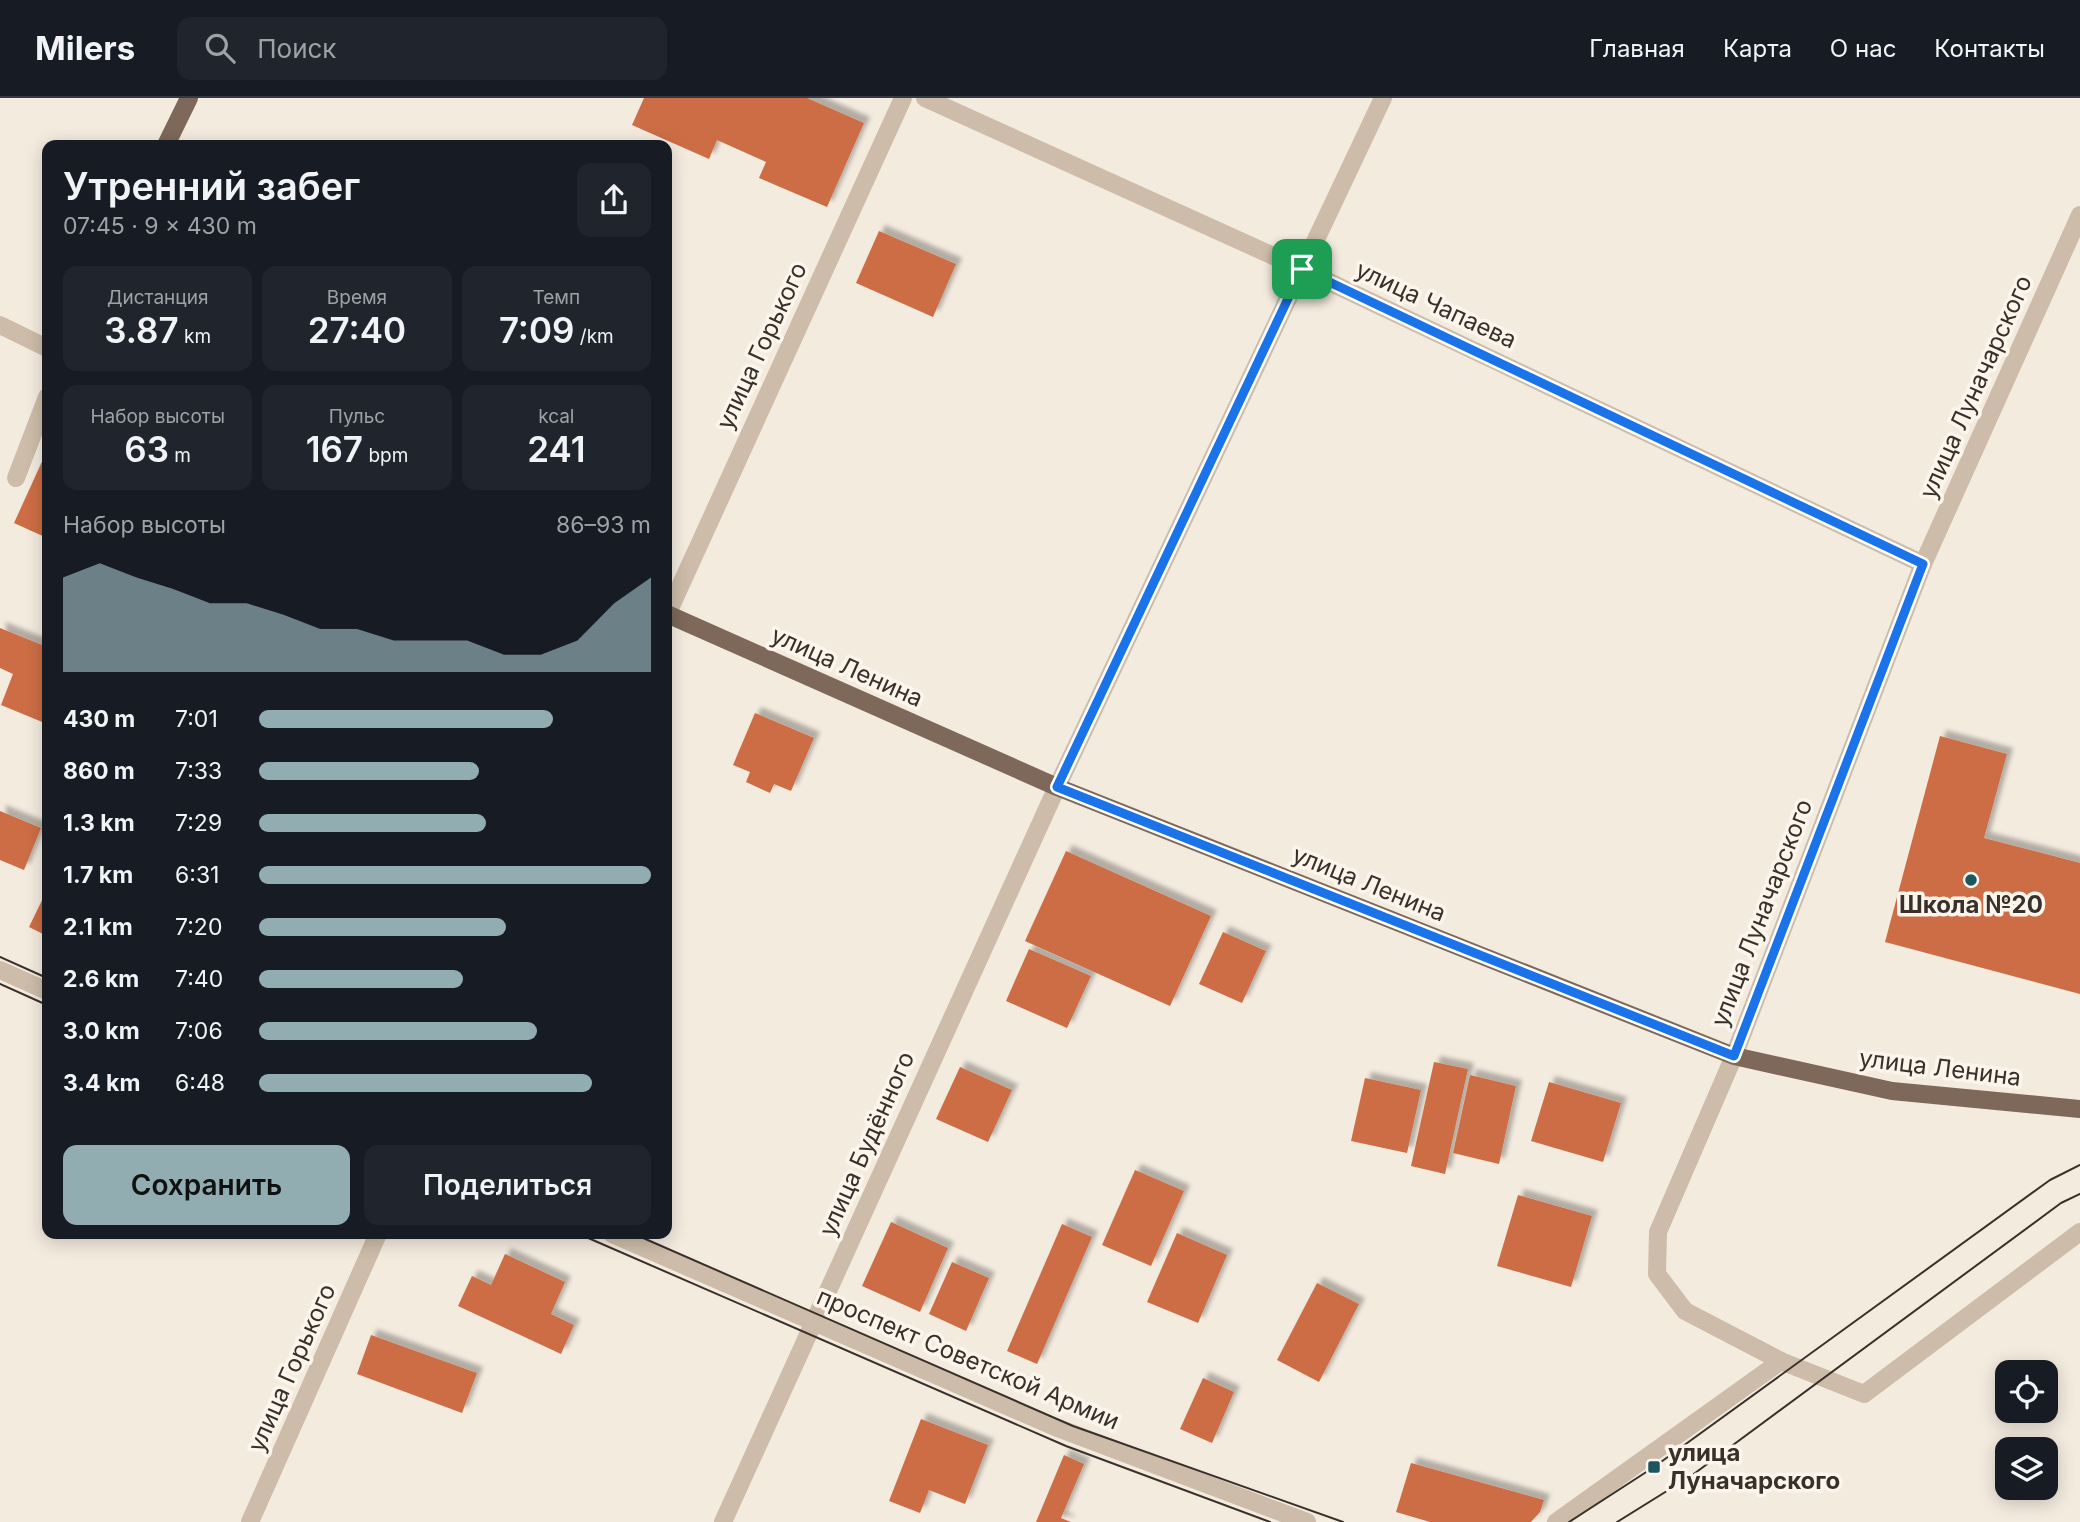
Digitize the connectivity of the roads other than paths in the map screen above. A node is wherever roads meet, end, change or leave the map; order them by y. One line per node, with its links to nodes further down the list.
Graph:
1 (189, 98): 5 (main road)
2 (902, 98): 13 (street, улица Горького)
3 (925, 98): 7 (street, улица Чапаева)
4 (1383, 98): 7 (street, улица Будённого)
5 (168, 140)
6 (2080, 215): 12 (street, улица Луначарского)
7 (1302, 269): 12 (street, улица Чапаева); 15 (street, улица Будённого)
8 (0, 325): 9 (street)
9 (42, 346)
10 (42, 410): 11 (street)
11 (16, 478)
12 (1923, 564): 18 (street, улица Луначарского)
13 (672, 603)
14 (672, 616): 15 (main road, улица Ленина)
15 (1057, 787): 18 (main road, улица Ленина); 23 (street, улица Будённого)
16 (0, 971): 17 (street)
17 (42, 989)
18 (1734, 1056): 19 (main road, улица Ленина); 24 (street, улица Луначарского)
19 (2080, 1109)
20 (2080, 1233): 24 (street, улица Луначарского)
21 (376, 1239): 25 (street, улица Горького)
22 (624, 1239): 23 (street, проспект Советской Армии)
23 (814, 1320): 26 (street, улица Будённого); 27 (street, проспект Советской Армии)
24 (1781, 1361): 28 (street)
25 (250, 1522)
26 (723, 1522)
27 (1307, 1522)
28 (1556, 1522)

